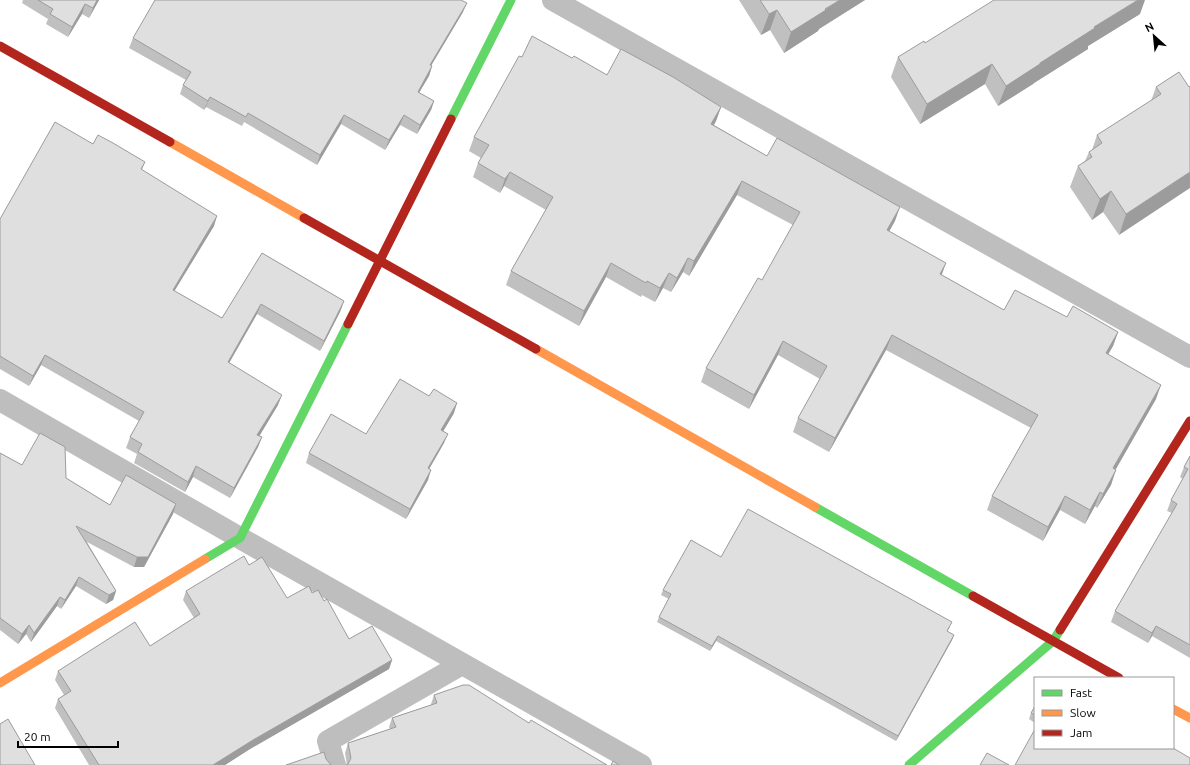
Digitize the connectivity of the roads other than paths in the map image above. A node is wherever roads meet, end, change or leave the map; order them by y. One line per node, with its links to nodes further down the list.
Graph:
1 (511, 0): 4 (street)
2 (553, 0): 5 (street)
3 (0, 46): 4 (street)
4 (380, 261): 8 (street); 9 (street)
5 (1190, 357)
6 (0, 400): 8 (street)
7 (1190, 421): 9 (street)
8 (240, 538): 10 (street); 12 (street)
9 (1053, 641): 11 (street); 17 (street)
10 (462, 664): 15 (street); 16 (street)
11 (1117, 677)
12 (0, 684)
13 (1174, 710): 14 (street)
14 (1190, 718)
15 (335, 765)
16 (641, 765)
17 (909, 765)

